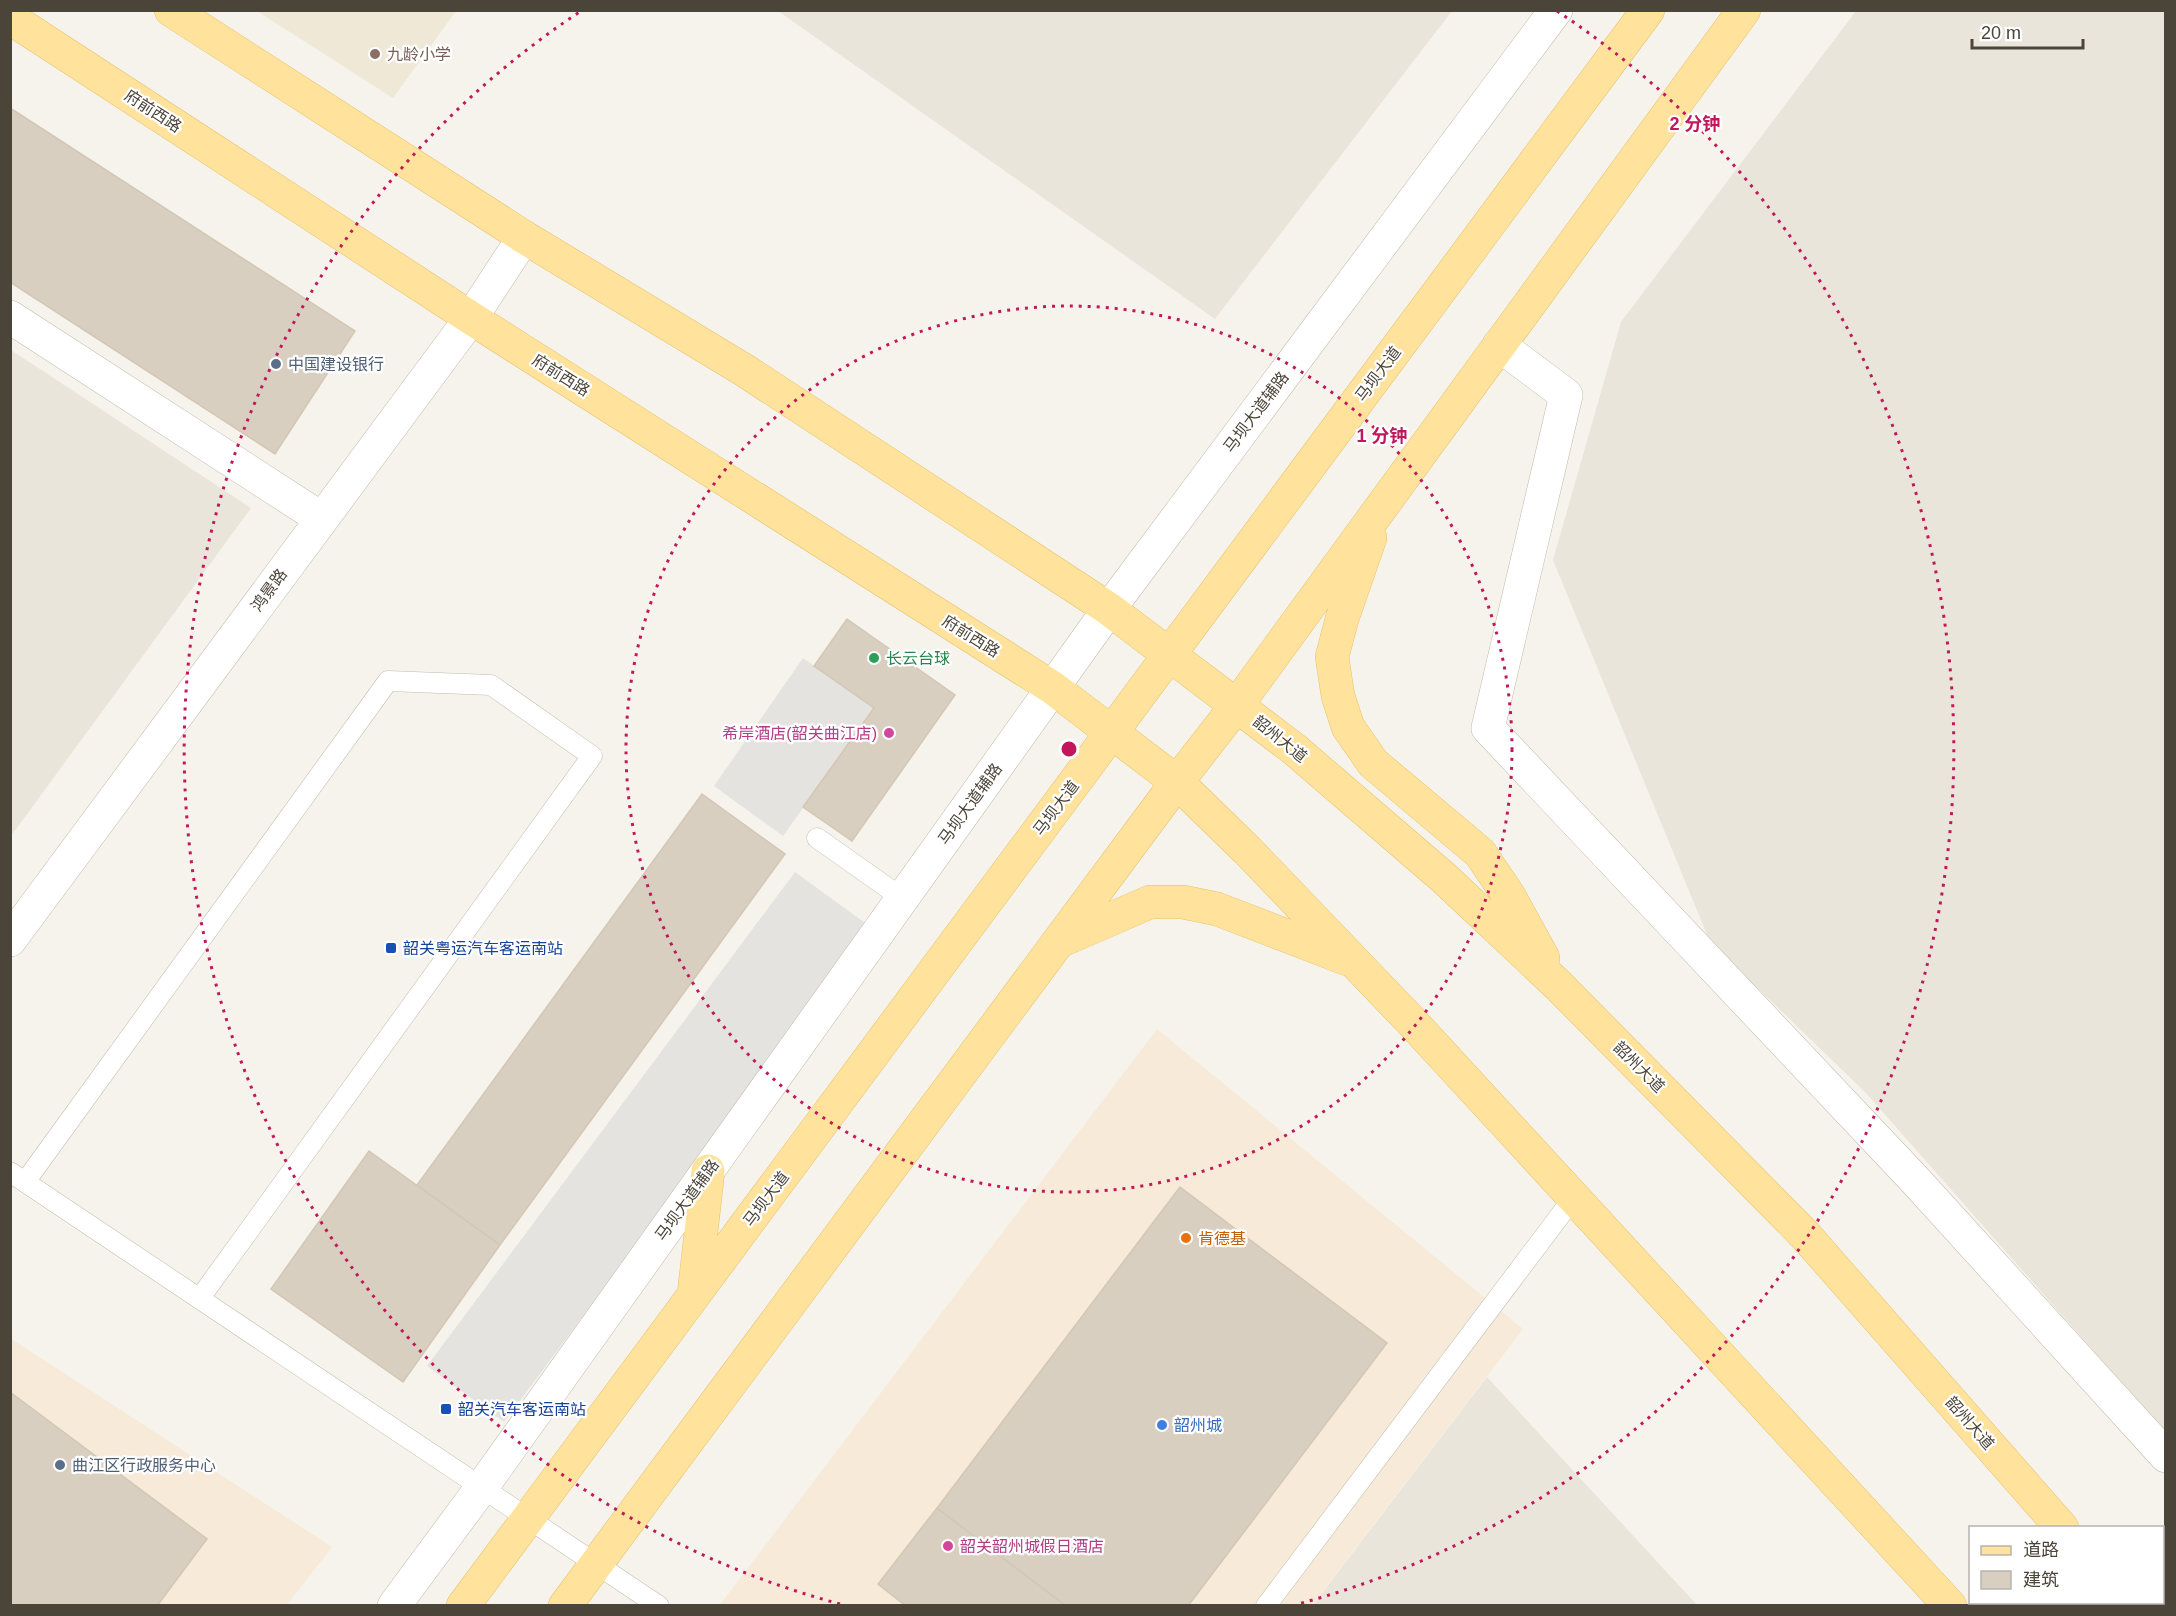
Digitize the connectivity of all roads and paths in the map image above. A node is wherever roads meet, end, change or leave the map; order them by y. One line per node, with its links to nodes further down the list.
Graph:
1 (171, 10): 6 (main road)
2 (1556, 10): 12 (street, 马坝大道辅路)
3 (1648, 10): 13 (main road, 马坝大道)
4 (1744, 10): 9 (main road)
5 (10, 18): 8 (main road, 府前西路)
6 (524, 237): 8 (street, 鸿景路); 12 (main road)
7 (10, 317): 11 (street)
8 (471, 318): 11 (street, 鸿景路); 14 (main road, 府前西路)
9 (1499, 345): 10 (main road); 29 (street)
10 (1382, 506): 15 (main road); 23 (main road)
11 (322, 519): 20 (street, 鸿景路)
12 (1108, 609): 13 (main road); 14 (street, 马坝大道辅路)
13 (1169, 655): 15 (main road, 韶州大道); 16 (main road, 马坝大道)
14 (1053, 688): 16 (main road, 府前西路); 19 (street, 马坝大道辅路)
15 (1237, 705): 17 (main road); 23 (main road, 韶州大道)
16 (1112, 732): 17 (main road); 27 (main road, 马坝大道)
17 (1177, 782): 21 (main road); 22 (main road)
18 (817, 838): 19 (lane)
19 (902, 898): 24 (street, 马坝大道辅路)
20 (10, 940)
21 (1058, 942): 22 (main road); 33 (main road)
22 (1355, 962): 26 (main road)
23 (1559, 986): 32 (main road, 韶州大道)
24 (708, 1171): 27 (main road); 30 (street, 马坝大道辅路)
25 (18, 1177): 28 (lane); 28 (lane)
26 (1574, 1197): 38 (lane); 39 (main road)
27 (694, 1296): 31 (main road, 马坝大道)
28 (200, 1298): 30 (lane)
29 (2166, 1456)
30 (482, 1487): 31 (lane); 34 (street, 马坝大道辅路)
31 (528, 1518): 33 (lane); 35 (main road, 马坝大道)
32 (2061, 1526)
33 (596, 1563): 36 (main road); 37 (lane)
34 (394, 1605)
35 (463, 1605)
36 (565, 1605)
37 (659, 1605)
38 (1266, 1605)
39 (1950, 1605)

